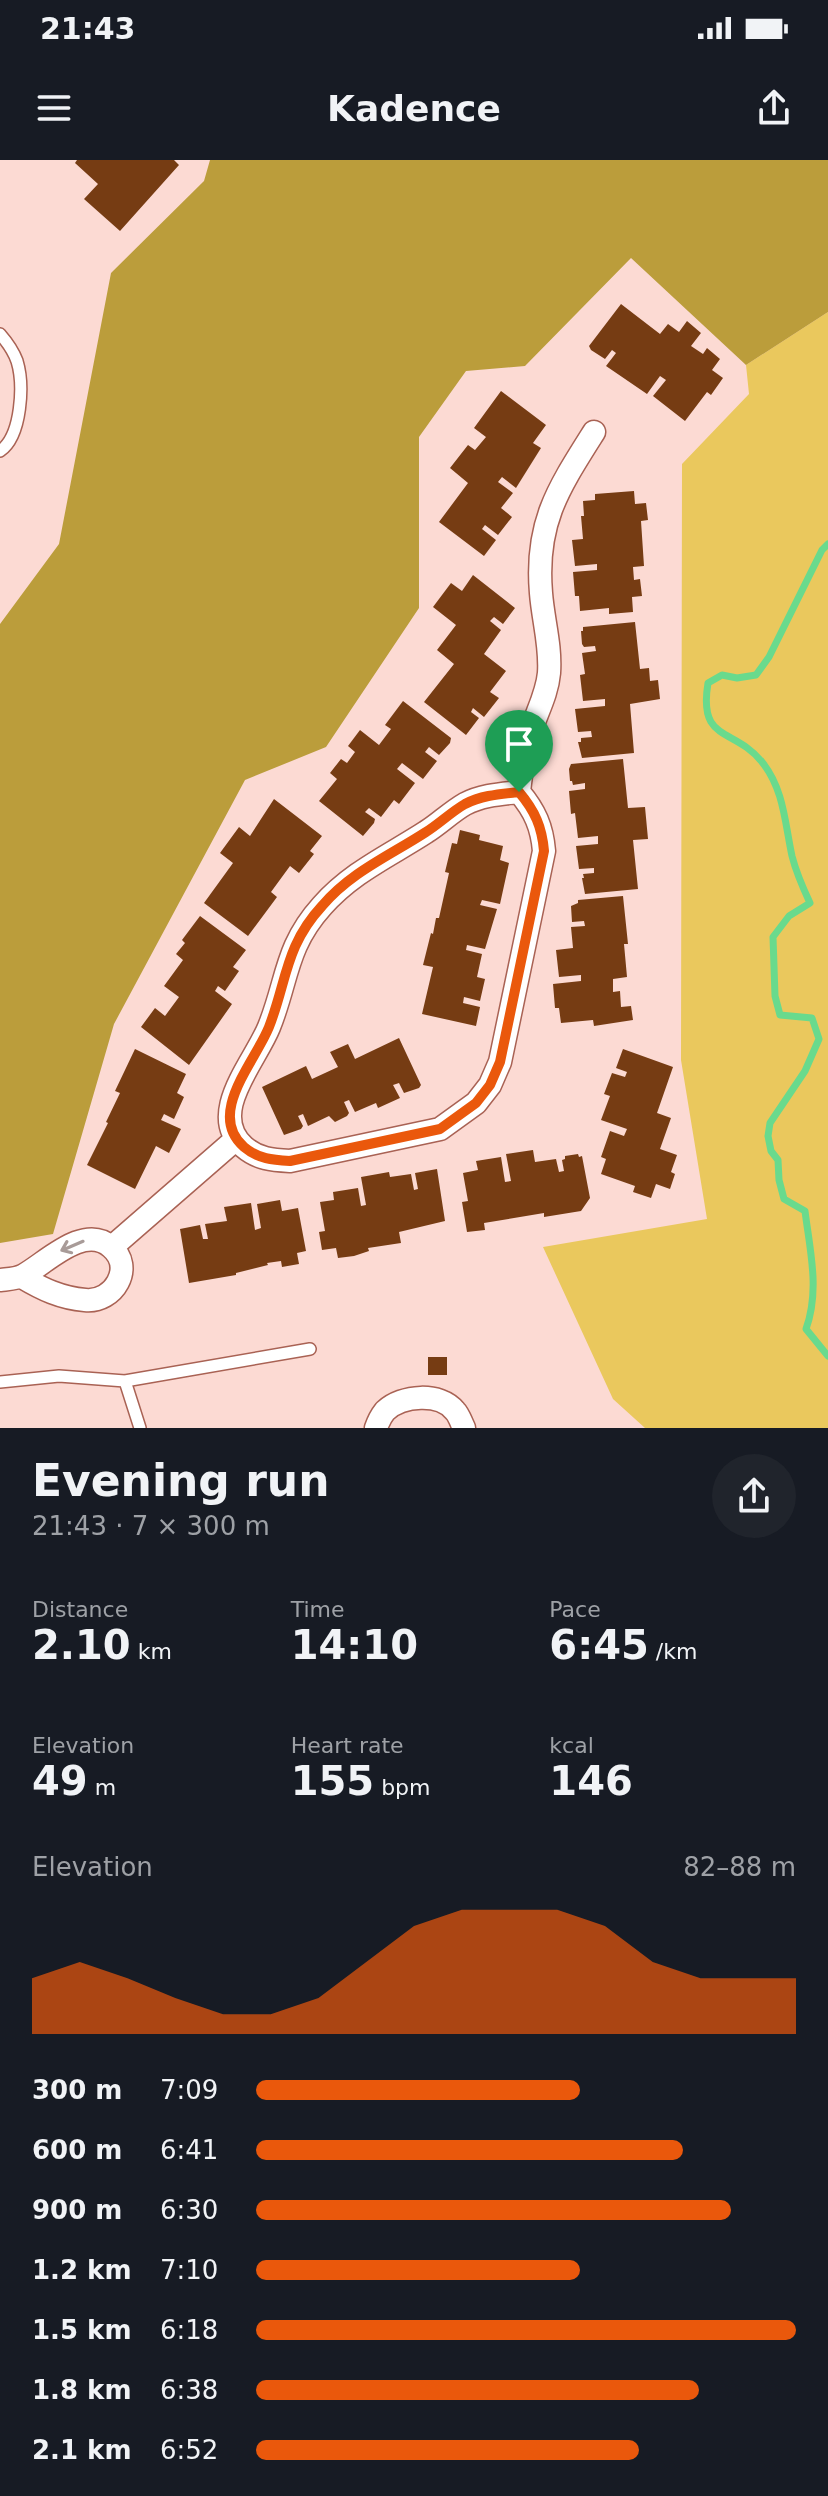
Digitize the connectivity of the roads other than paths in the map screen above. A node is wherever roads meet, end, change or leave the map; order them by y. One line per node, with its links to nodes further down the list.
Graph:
1 (0, 334): 3 (lane)
2 (594, 432): 4 (street)
3 (0, 451)
4 (519, 792): 5 (street); 5 (street)
5 (235, 1140): 6 (street)
6 (112, 1247): 7 (street, one-way to 7); 7 (street)
7 (11, 1278)
8 (310, 1349): 9 (lane)
9 (125, 1381): 10 (lane); 11 (lane)
10 (0, 1382)
11 (140, 1428)
12 (376, 1428): 13 (street)
13 (464, 1428)

